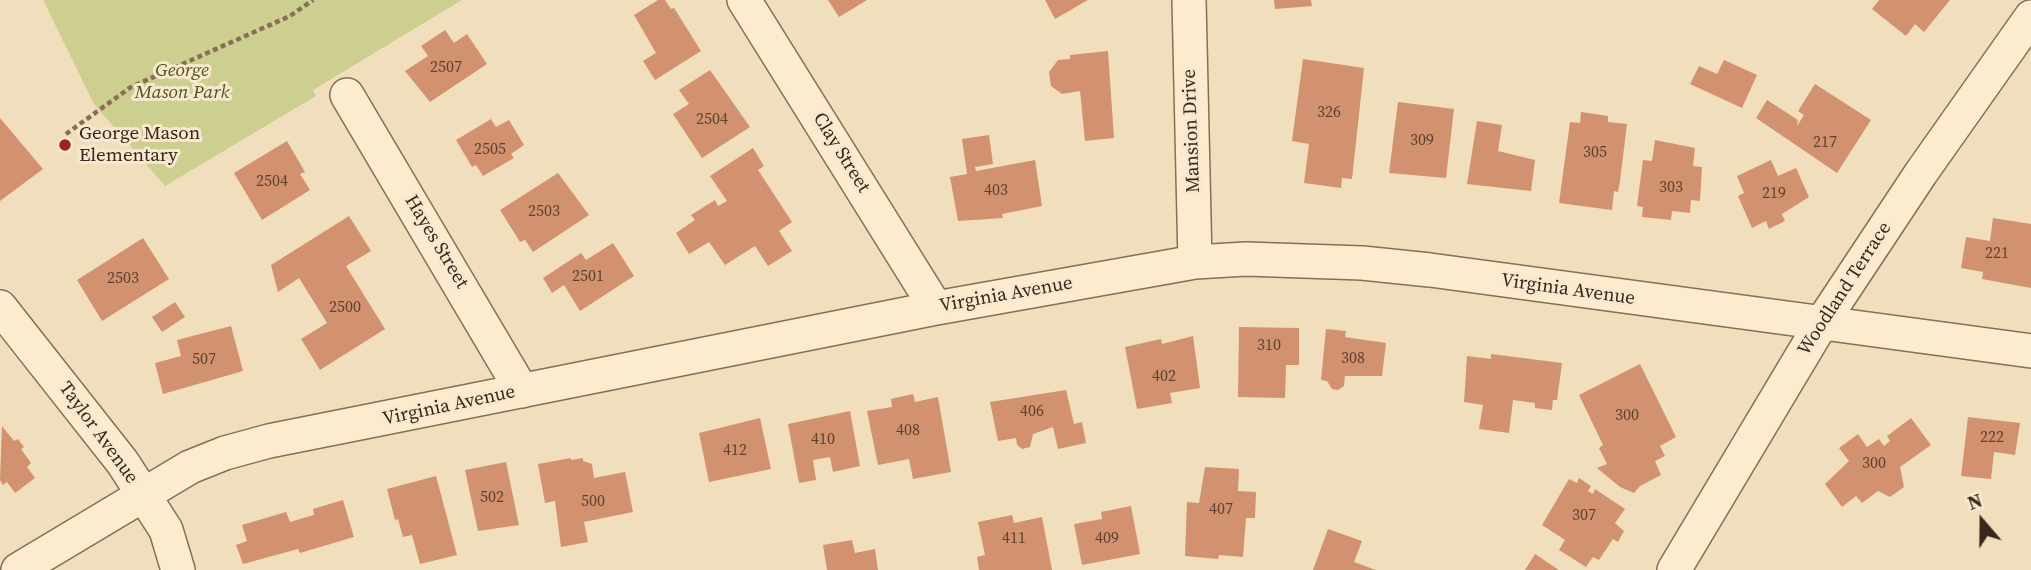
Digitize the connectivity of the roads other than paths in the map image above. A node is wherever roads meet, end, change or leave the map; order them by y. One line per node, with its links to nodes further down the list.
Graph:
1 (744, 0): 7 (street, Clay Street)
2 (1189, 0): 5 (street, Mansion Drive)
3 (2031, 17): 8 (street, Woodland Terrace)
4 (347, 95): 10 (street, Hayes Street)
5 (1195, 262): 7 (street, Virginia Avenue); 8 (street, Virginia Avenue)
6 (0, 307): 11 (street, Taylor Avenue)
7 (936, 308): 10 (street, Virginia Avenue)
8 (1821, 324): 9 (street, Virginia Avenue); 14 (street, Woodland Terrace)
9 (2031, 351)
10 (523, 391): 11 (street, Virginia Avenue)
11 (142, 495): 12 (street, Virginia Avenue); 13 (street, Taylor Avenue)
12 (18, 570)
13 (178, 570)
14 (1674, 570)

